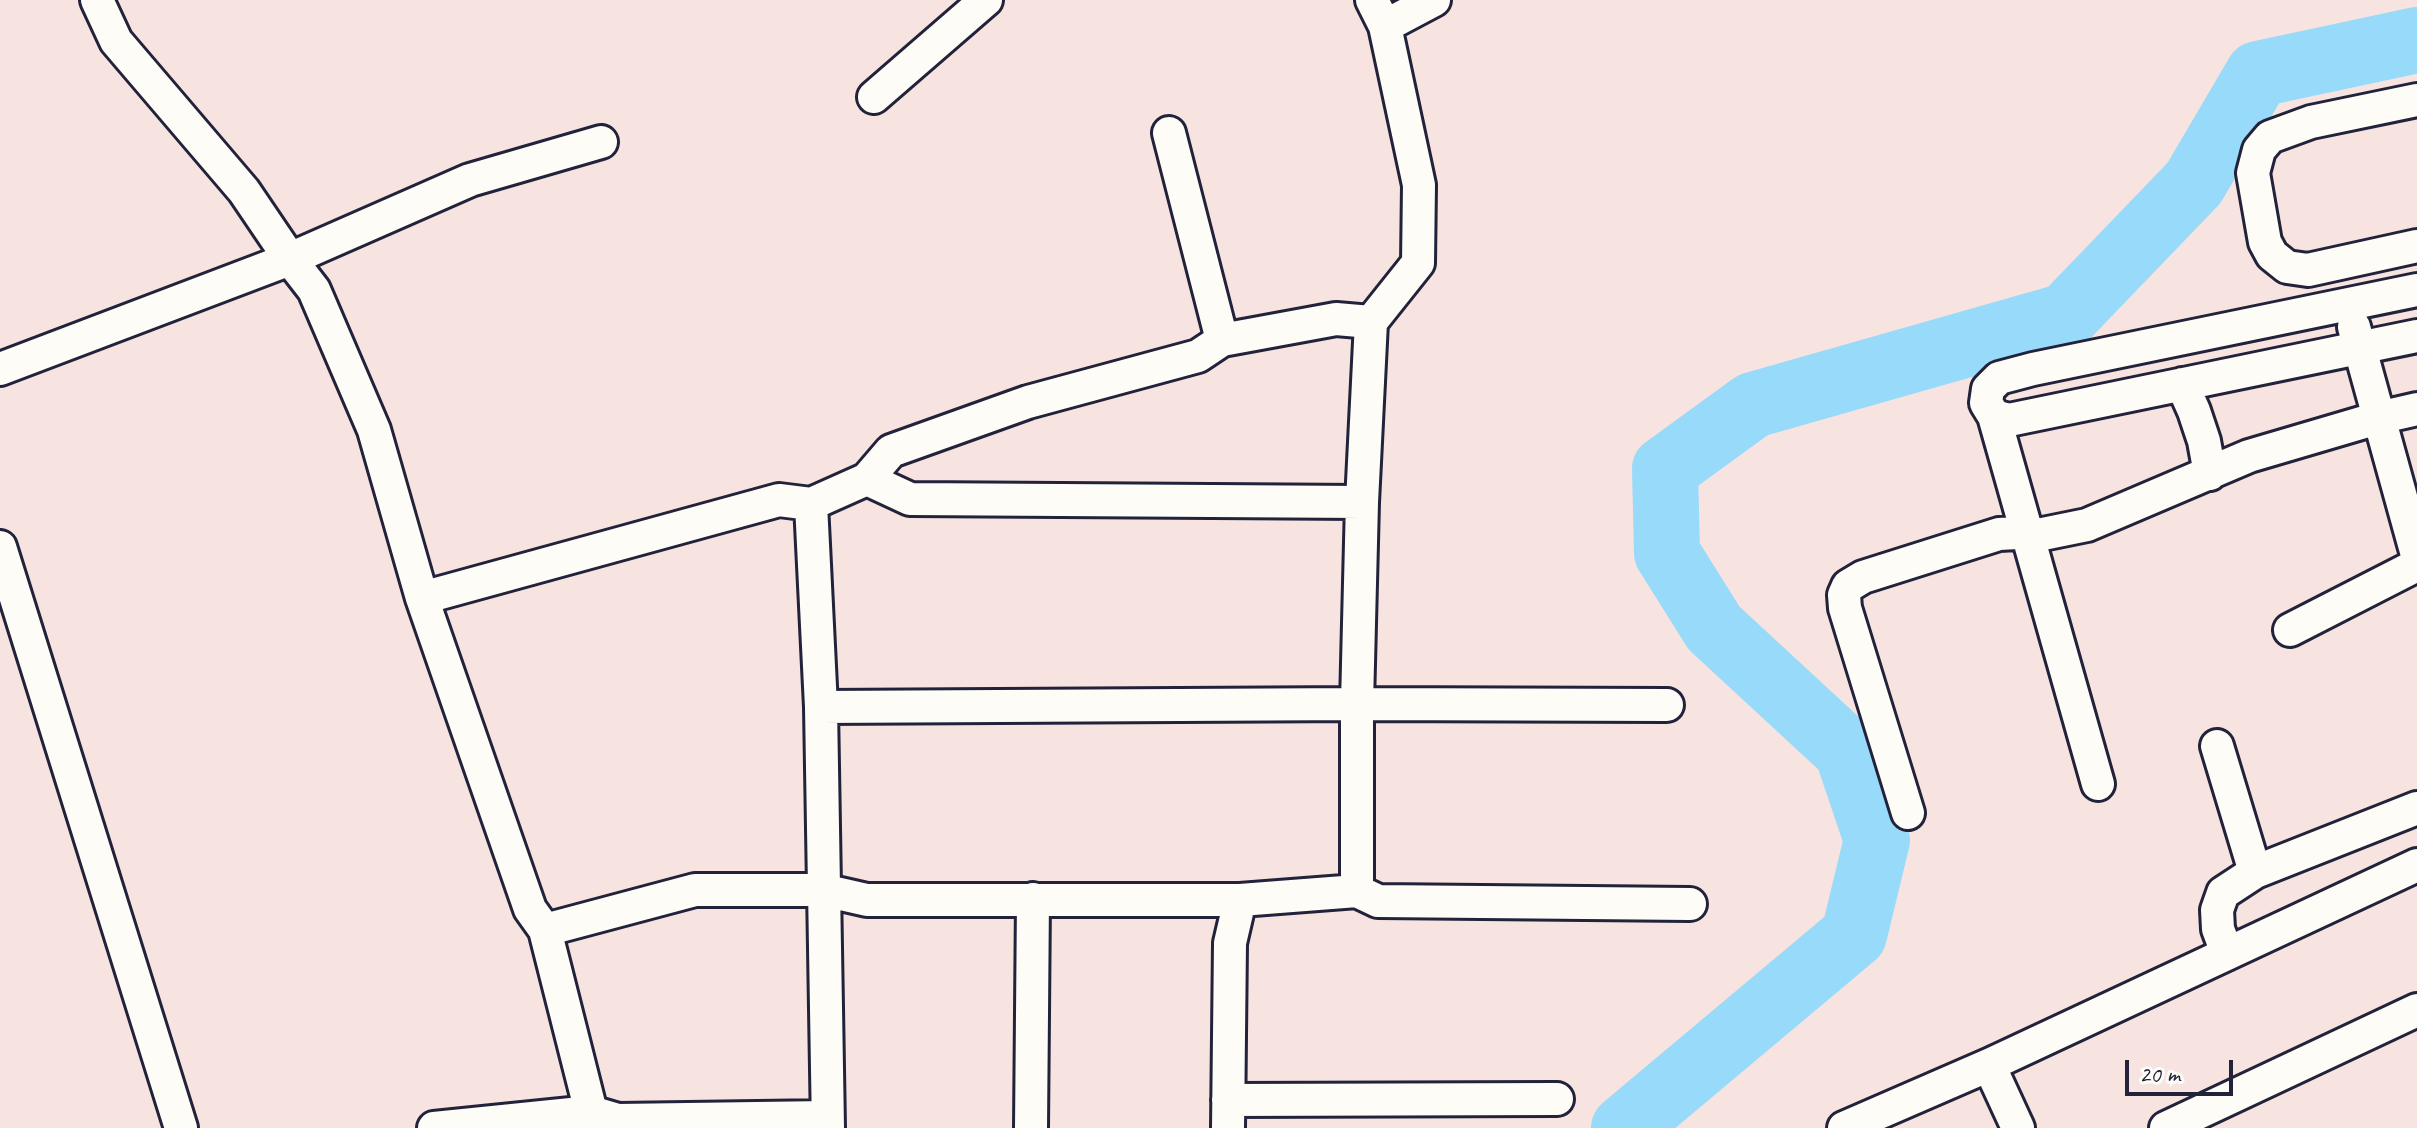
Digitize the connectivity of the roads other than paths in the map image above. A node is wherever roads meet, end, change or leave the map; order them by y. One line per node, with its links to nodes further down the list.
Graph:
1 (97, 0): 10 (street)
2 (986, 0): 5 (street)
3 (1434, 0): 4 (street)
4 (1378, 13): 13 (street)
5 (874, 97)
6 (2417, 100): 9 (street)
7 (1169, 133): 15 (street)
8 (601, 142): 10 (street)
9 (2417, 246)
10 (290, 259): 17 (street); 30 (street)
11 (2417, 290): 12 (street)
12 (2349, 304): 16 (street); 20 (street)
13 (1371, 322): 15 (street); 24 (street)
14 (2417, 336): 16 (street)
15 (1222, 340): 23 (street)
16 (2359, 348): 18 (street); 21 (street)
17 (0, 369)
18 (2182, 384): 20 (street); 22 (street)
19 (2417, 409): 21 (street)
20 (1994, 416): 26 (street)
21 (2378, 418): 22 (street); 28 (street)
22 (2210, 474): 26 (street)
23 (867, 479): 24 (street); 25 (street)
24 (1362, 502): 32 (street)
25 (811, 504): 30 (street); 34 (street)
26 (2028, 537): 36 (street); 38 (street)
27 (0, 547): 54 (street)
28 (2417, 555)
29 (2417, 565): 31 (street)
30 (422, 598): 46 (street)
31 (2290, 630)
32 (1357, 704): 33 (street); 34 (street); 42 (street)
33 (1667, 705)
34 (821, 707): 41 (street)
35 (2217, 746): 40 (street)
36 (2098, 784)
37 (2417, 808): 40 (street)
38 (1908, 813)
39 (2417, 865): 47 (street)
40 (2255, 872): 47 (street)
41 (823, 890): 43 (street); 46 (street); 53 (street)
42 (1357, 891): 44 (street); 45 (street)
43 (1033, 899): 44 (street); 56 (street)
44 (1240, 900): 52 (street)
45 (1690, 904)
46 (545, 930): 51 (street)
47 (2227, 953): 49 (street)
48 (2417, 1010): 59 (street)
49 (1989, 1065): 57 (street); 58 (street)
50 (1557, 1099): 52 (street)
51 (591, 1112): 53 (street); 55 (street)
52 (1228, 1114)
53 (828, 1122)
54 (181, 1128)
55 (434, 1128)
56 (1031, 1128)
57 (1844, 1128)
58 (2018, 1128)
59 (2166, 1128)

